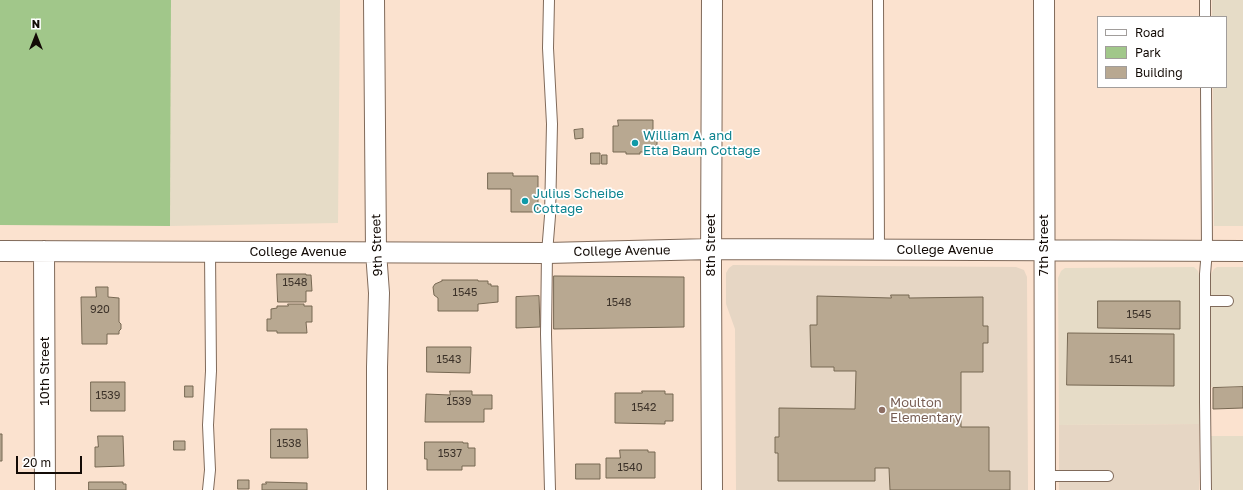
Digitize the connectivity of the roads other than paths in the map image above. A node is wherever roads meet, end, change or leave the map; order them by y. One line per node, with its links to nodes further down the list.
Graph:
1 (374, 0): 17 (street, 9th Street)
2 (549, 0): 18 (lane)
3 (712, 0): 9 (street, 8th Street)
4 (878, 0): 10 (lane)
5 (1044, 0): 11 (street, 7th Street)
6 (1205, 0): 7 (lane)
7 (1205, 16)
8 (1206, 88): 12 (lane)
9 (711, 249): 10 (street, College Avenue); 18 (street, College Avenue); 27 (street, 8th Street)
10 (879, 250): 11 (street, College Avenue)
11 (1044, 250): 12 (street, College Avenue); 22 (street, 7th Street)
12 (1207, 250): 15 (street, College Avenue); 19 (lane)
13 (0, 251): 14 (street, College Avenue)
14 (44, 251): 16 (street, College Avenue); 23 (street, 10th Street)
15 (1243, 251)
16 (210, 252): 17 (street, College Avenue); 24 (lane)
17 (376, 252): 18 (street, College Avenue); 25 (street, 9th Street)
18 (547, 253): 26 (lane)
19 (1205, 301): 20 (lane); 28 (lane)
20 (1228, 301)
21 (1108, 476): 22 (lane)
22 (1045, 483)
23 (45, 490)
24 (208, 490)
25 (377, 490)
26 (550, 490)
27 (712, 490)
28 (1206, 490)

